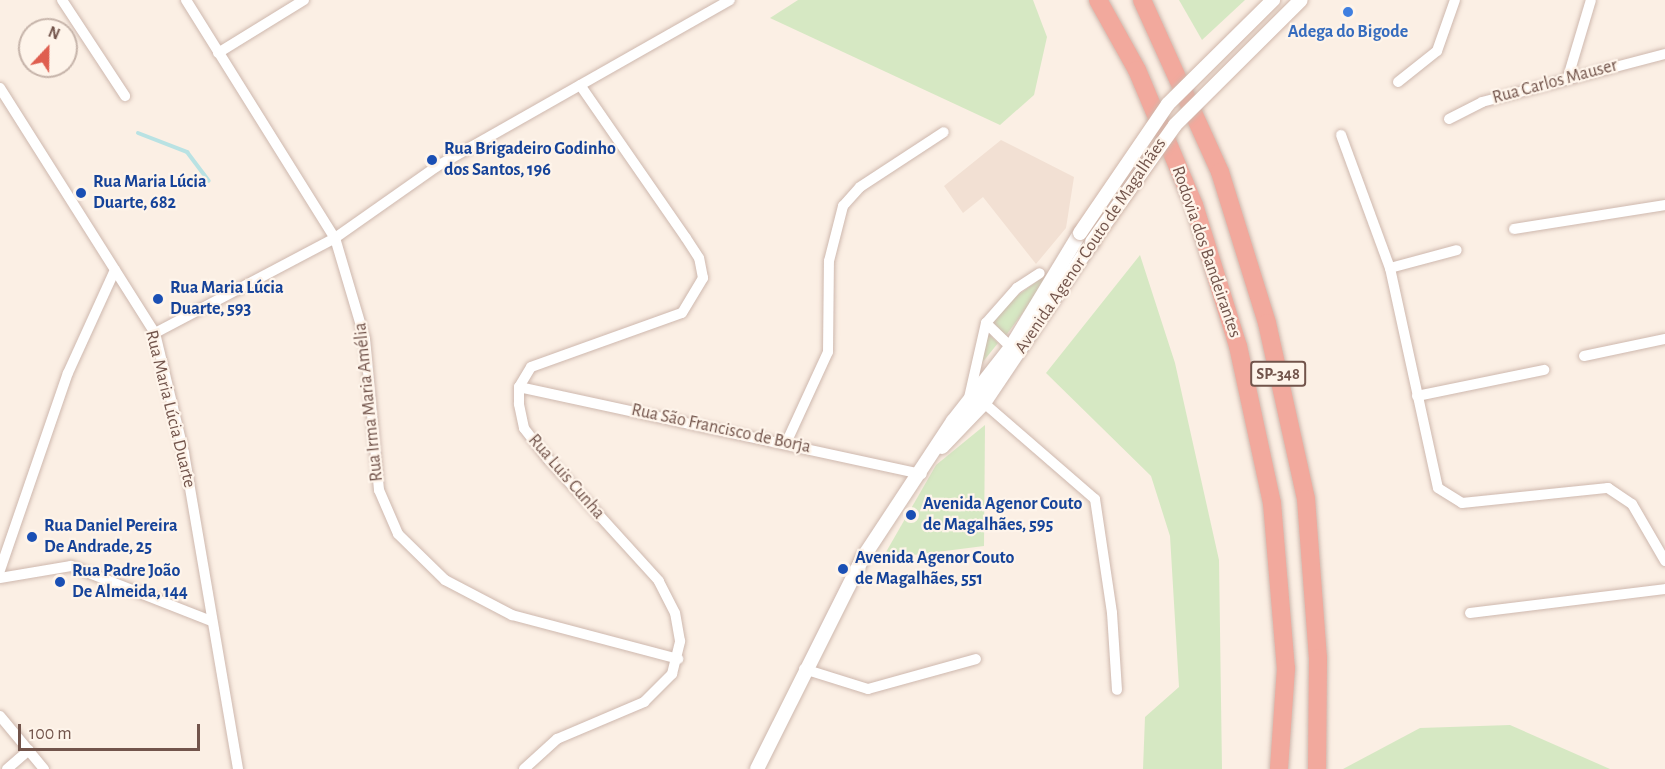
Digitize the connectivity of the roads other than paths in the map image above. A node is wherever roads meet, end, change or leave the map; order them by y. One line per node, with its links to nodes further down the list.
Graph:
1 (62, 0): 17 (street)
2 (186, 0): 11 (street, Rua Irma Maria Amélia)
3 (304, 0): 11 (street)
4 (730, 0): 15 (street)
5 (1098, 0): 58 (highway, Rodovia dos Bandeirantes / SP-348)
6 (1142, 0): 59 (highway, Rodovia dos Bandeirantes / SP-348)
7 (1273, 0): 31 (street, Avenida Agenor Couto de Magalhães, bridge)
8 (1301, 0): 37 (street, Avenida Agenor Couto de Magalhães, bridge)
9 (1455, 0): 14 (street)
10 (1591, 0): 13 (street)
11 (218, 53): 23 (street, Rua Irma Maria Amélia)
12 (1665, 54): 13 (street, Rua Carlos Mauser)
13 (1568, 77): 18 (street, Rua Carlos Mauser)
14 (1398, 82)
15 (580, 85): 23 (street); 34 (street)
16 (0, 88): 26 (street, Rua Maria Lúcia Duarte)
17 (125, 96)
18 (1449, 119)
19 (944, 132): 38 (street)
20 (1341, 135): 25 (street)
21 (1665, 205): 22 (street)
22 (1514, 229)
23 (335, 238): 29 (street); 47 (street, Rua Irma Maria Amélia)
24 (1457, 250): 25 (street)
25 (1390, 268): 35 (street)
26 (115, 270): 29 (street, Rua Maria Lúcia Duarte); 42 (street)
27 (1040, 273): 28 (street)
28 (986, 323): 31 (street); 36 (street)
29 (155, 333): 46 (street, Rua Maria Lúcia Duarte)
30 (1665, 339): 32 (street)
31 (1011, 347): 36 (street, Avenida Agenor Couto de Magalhães)
32 (1584, 356)
33 (1544, 370): 35 (street)
34 (519, 387): 38 (street, Rua São Francisco de Borja); 47 (street, Rua Luis Cunha)
35 (1417, 396): 41 (street)
36 (968, 402): 39 (street, Avenida Agenor Couto de Magalhães)
37 (984, 403): 39 (street, Avenida Agenor Couto de Magalhães); 50 (street)
38 (788, 441): 40 (street, Rua São Francisco de Borja)
39 (940, 448): 40 (street, Avenida Agenor Couto de Magalhães)
40 (922, 474): 49 (street, Avenida Agenor Couto de Magalhães)
41 (1665, 561)
42 (0, 570)
43 (0, 578): 46 (street)
44 (1665, 589): 45 (street)
45 (1470, 614)
46 (211, 621): 55 (street, Rua Maria Lúcia Duarte)
47 (678, 659): 56 (street)
48 (976, 659): 49 (street)
49 (804, 669): 57 (street, Avenida Agenor Couto de Magalhães)
50 (1117, 690)
51 (0, 716): 52 (street)
52 (29, 750): 53 (street); 54 (street)
53 (7, 769)
54 (44, 769)
55 (238, 769)
56 (524, 769)
57 (757, 769)
58 (1279, 769)
59 (1317, 769)

